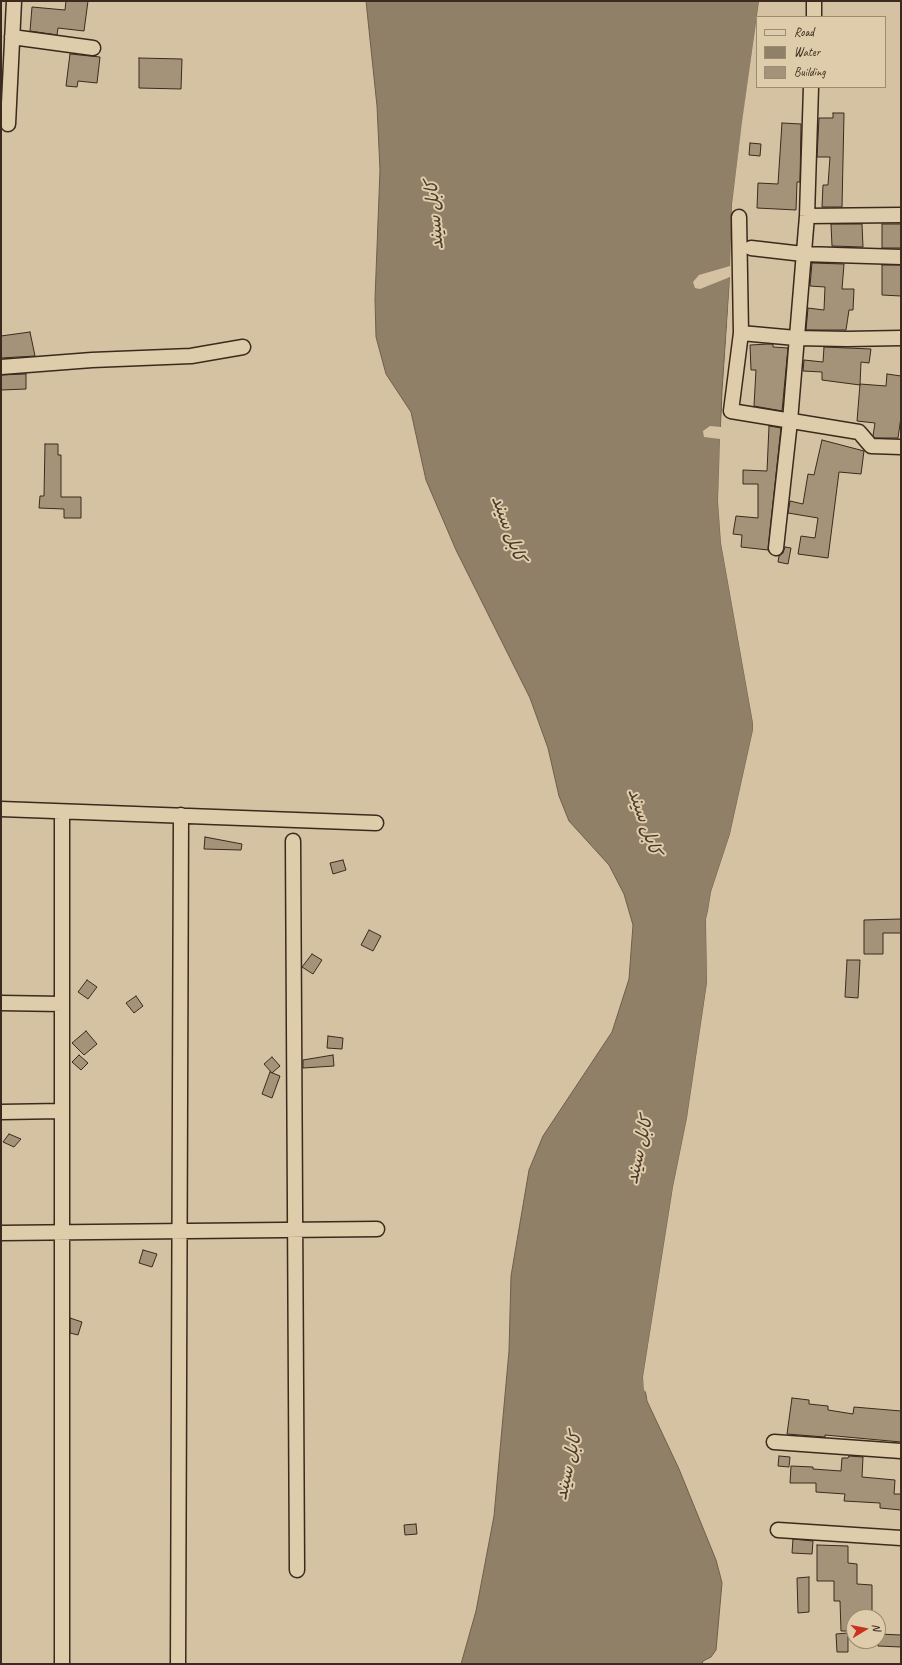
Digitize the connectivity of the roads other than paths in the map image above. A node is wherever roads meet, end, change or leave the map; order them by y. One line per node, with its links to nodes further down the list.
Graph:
1 (14, 1): 4 (street)
2 (814, 1): 3 (street)
3 (814, 16)
4 (12, 37): 5 (street); 7 (street)
5 (93, 48)
6 (811, 88): 10 (street)
7 (5, 90): 8 (street)
8 (8, 124)
9 (901, 215): 10 (street)
10 (807, 216): 13 (street)
11 (739, 217): 15 (street)
12 (751, 248): 13 (street)
13 (803, 254): 14 (street); 16 (street)
14 (901, 257)
15 (742, 333): 16 (street); 20 (street)
16 (796, 338): 17 (street); 20 (street)
17 (901, 338)
18 (243, 347): 19 (street)
19 (1, 367)
20 (790, 422): 21 (street); 22 (street)
21 (901, 447)
22 (776, 548)
23 (1, 809): 24 (street)
24 (62, 812): 25 (street); 29 (street)
25 (181, 815): 26 (street); 34 (street)
26 (376, 823)
27 (293, 841): 33 (street)
28 (1, 1003): 29 (street)
29 (62, 1004): 30 (street)
30 (62, 1111): 31 (street); 35 (street)
31 (1, 1112)
32 (377, 1229): 33 (street)
33 (295, 1230): 34 (street); 41 (street)
34 (179, 1231): 35 (street); 43 (street)
35 (62, 1232): 36 (street); 42 (street)
36 (1, 1233)
37 (774, 1442): 38 (street)
38 (901, 1451)
39 (778, 1530): 40 (street)
40 (901, 1538)
41 (297, 1570)
42 (62, 1664)
43 (178, 1664)

